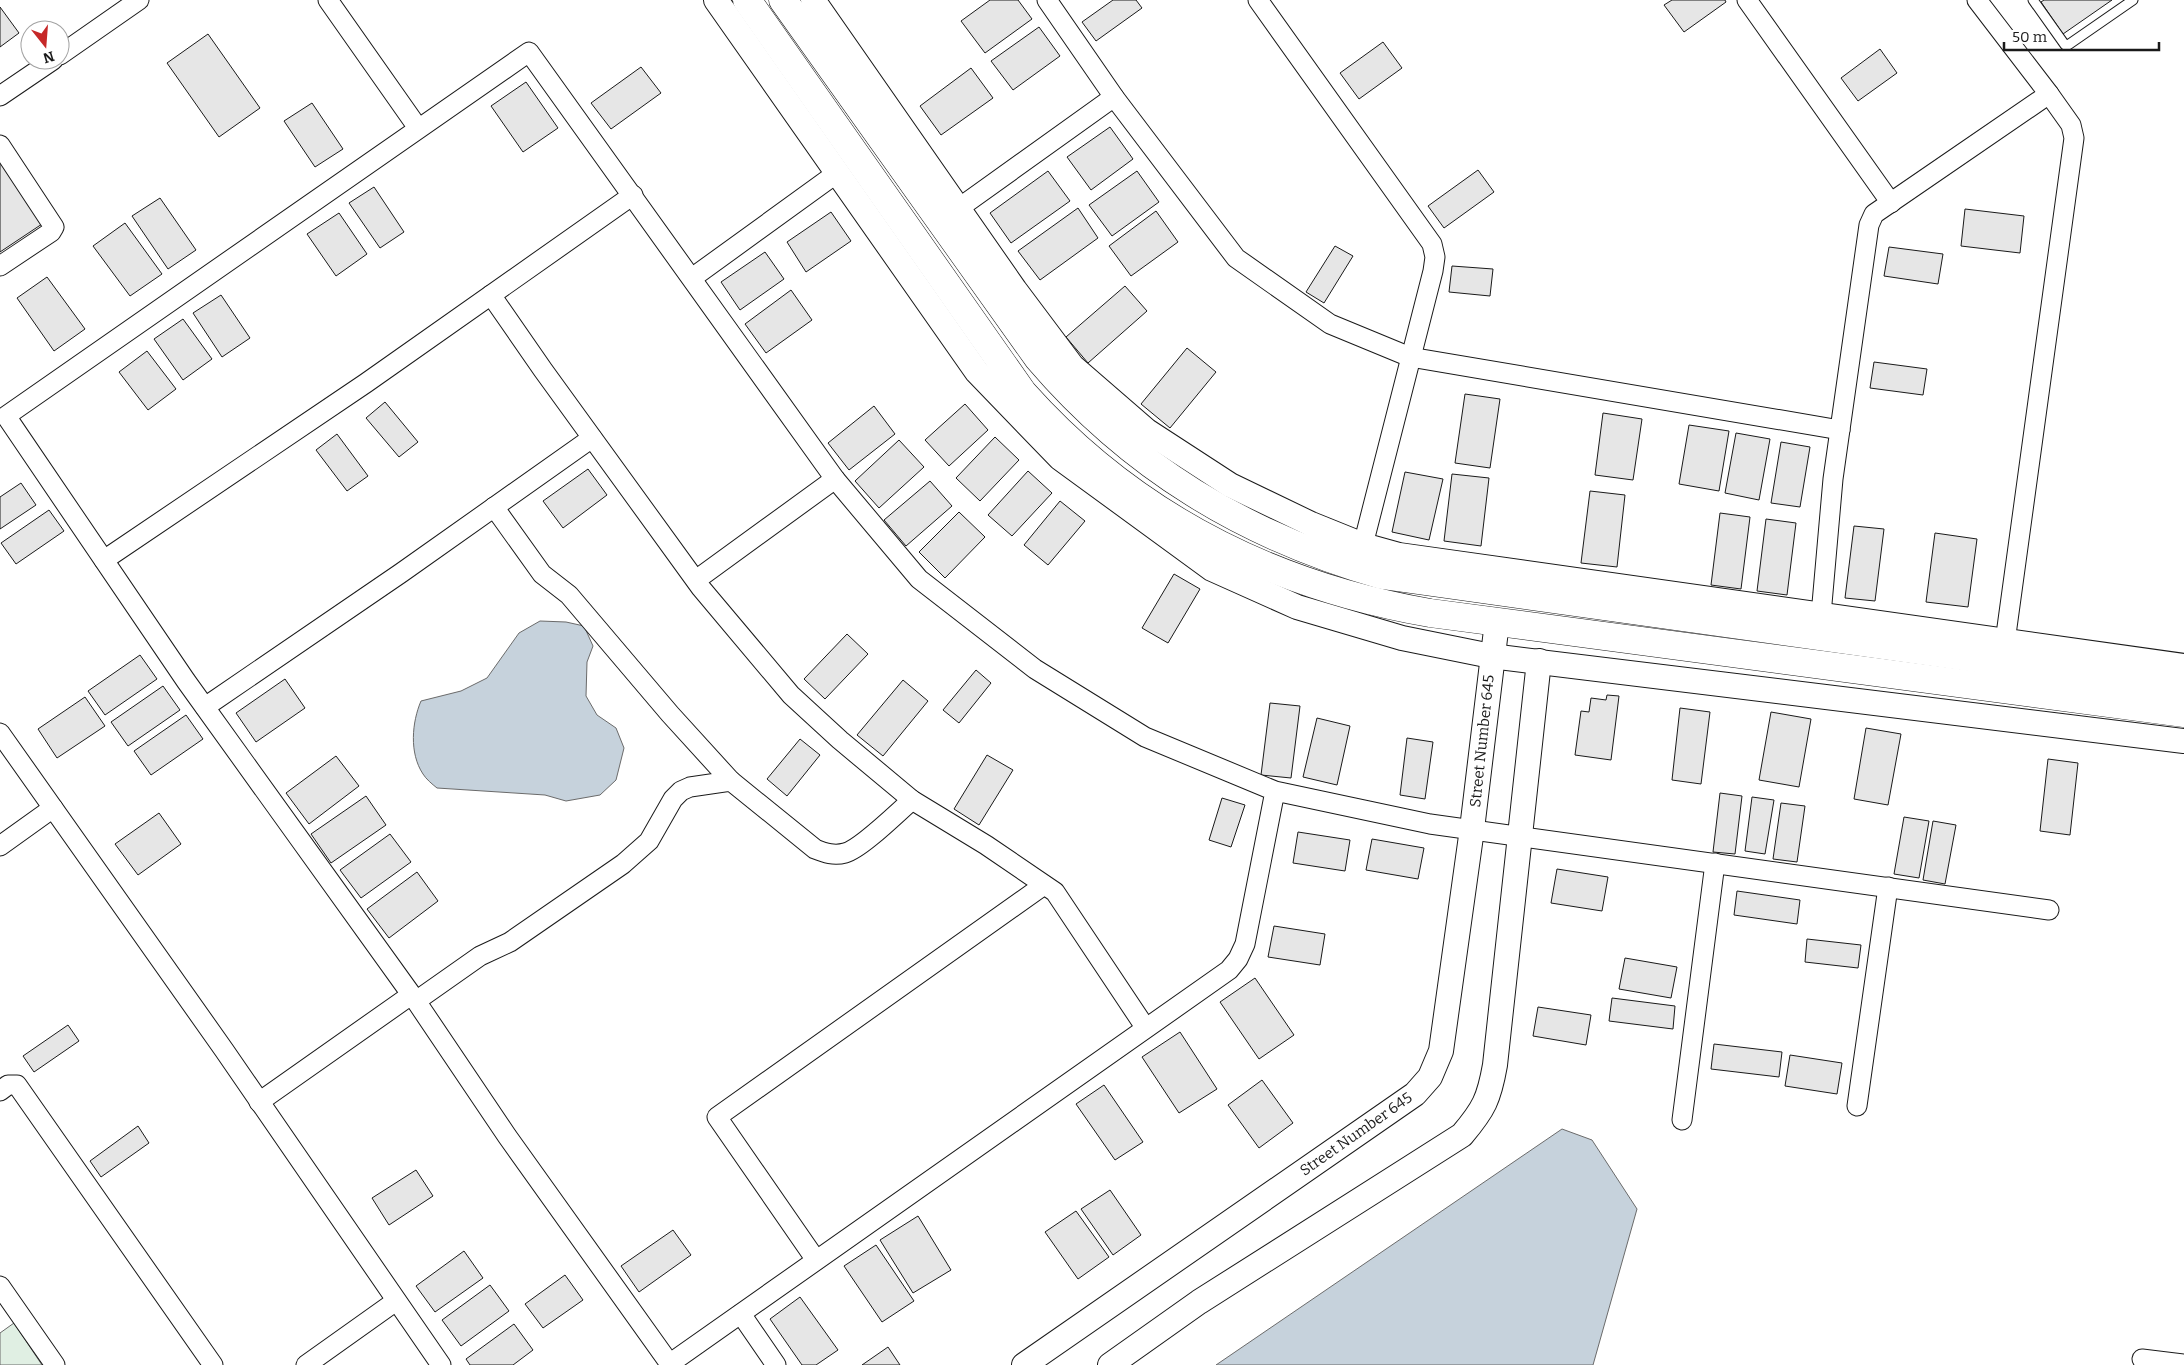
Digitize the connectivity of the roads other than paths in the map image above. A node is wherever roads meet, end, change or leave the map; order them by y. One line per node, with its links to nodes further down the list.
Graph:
1 (139, 0): 13 (street)
2 (328, 0): 18 (street)
3 (716, 0): 20 (street)
4 (747, 0): 36 (main road)
5 (783, 0): 41 (main road)
6 (813, 0): 23 (street)
7 (1046, 0): 17 (street)
8 (1258, 0): 27 (street)
9 (1746, 0): 22 (street)
10 (2033, 0): 11 (lane)
11 (2133, 0)
12 (1984, 3): 15 (street)
13 (70, 48)
14 (38, 70): 16 (street)
15 (2049, 94): 22 (street); 37 (street)
16 (0, 96)
17 (1114, 97): 23 (street); 27 (street)
18 (418, 128): 21 (street); 33 (street)
19 (1, 148): 24 (street)
20 (837, 173): 25 (street); 38 (street)
21 (633, 195): 25 (street); 26 (street)
22 (1891, 203): 28 (street)
23 (959, 208): 32 (street)
24 (0, 266)
25 (692, 278): 30 (street)
26 (491, 295): 29 (street); 33 (street)
27 (1410, 357): 28 (street); 32 (street)
28 (1840, 430): 35 (street)
29 (592, 438): 31 (street); 34 (street)
30 (835, 479): 34 (street); 47 (street)
31 (494, 508): 42 (street); 46 (street)
32 (1363, 545): 35 (street)
33 (104, 560): 42 (street)
34 (696, 580): 48 (street)
35 (1821, 615): 37 (street)
36 (1497, 622): 38 (street, Street Number 645); 43 (main road)
37 (2005, 642): 40 (street)
38 (1491, 656): 39 (street); 50 (street, Street Number 645)
39 (1539, 661): 45 (street); 50 (street, Street Number 645)
40 (2184, 666)
41 (2184, 687)
42 (204, 707): 56 (street)
43 (2184, 713)
44 (0, 733): 49 (street)
45 (2184, 741)
46 (731, 781): 48 (street); 56 (street)
47 (1275, 791): 50 (street); 57 (street)
48 (912, 800): 53 (street)
49 (54, 808): 51 (street); 59 (street)
50 (1498, 833): 52 (street); 73 (street, Street Number 645); 74 (street, Street Number 645)
51 (0, 846)
52 (1715, 863): 54 (street); 61 (street)
53 (1044, 885): 57 (street); 62 (street)
54 (1888, 887): 55 (street); 60 (street)
55 (2049, 910)
56 (414, 998): 59 (street); 65 (street)
57 (1145, 1027): 62 (street)
58 (0, 1091): 69 (street)
59 (259, 1102): 64 (street)
60 (1857, 1106)
61 (1682, 1120)
62 (816, 1260): 65 (street)
63 (0, 1286): 68 (street)
64 (396, 1301): 70 (street); 71 (street)
65 (741, 1314): 72 (street)
66 (2142, 1359): 67 (street)
67 (2184, 1364)
68 (55, 1365)
69 (213, 1365)
70 (306, 1365)
71 (441, 1365)
72 (776, 1365)
73 (1024, 1365)
74 (1110, 1365)

